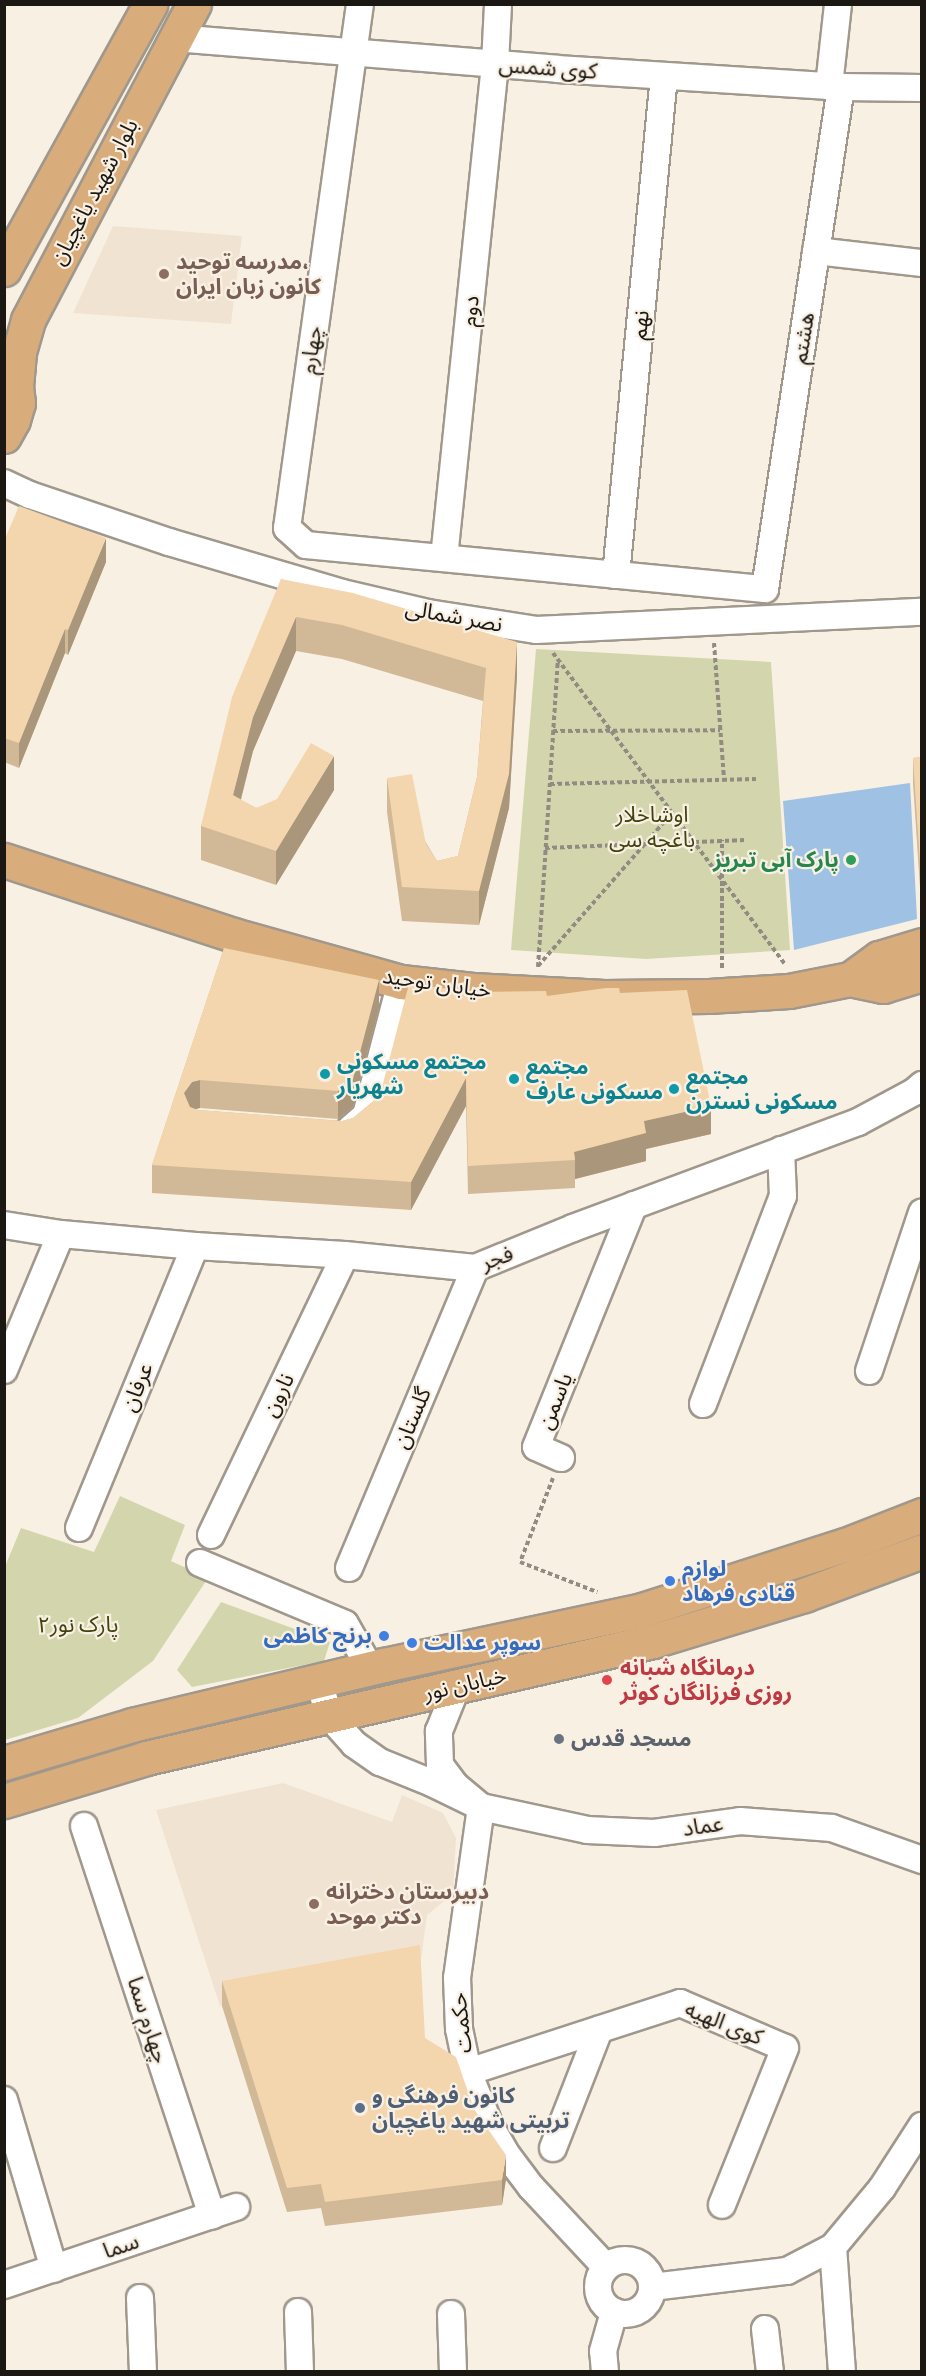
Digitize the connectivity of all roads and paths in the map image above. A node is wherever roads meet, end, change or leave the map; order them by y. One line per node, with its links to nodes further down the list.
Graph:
1 (150, 4): 14 (main road, بلوار شهید یاغچیان)
2 (194, 4): 6 (main road, بلوار شهید یاغچیان)
3 (360, 4): 7 (street, چهارم)
4 (498, 4): 8 (street, دوم)
5 (838, 4): 10 (street, هشتم)
6 (175, 38): 7 (street, کوی شمس); 15 (main road, بلوار شهید یاغچیان)
7 (353, 52): 8 (street, کوی شمس); 18 (street, چهارم)
8 (495, 64): 9 (street, کوی شمس); 18 (street, دوم)
9 (664, 76): 10 (street, کوی شمس); 19 (street, نهم)
10 (835, 86): 11 (street, کوی شمس); 12 (street, هشتم)
11 (921, 88)
12 (816, 251): 13 (street); 19 (street, هشتم)
13 (921, 263)
14 (4, 269)
15 (10, 377): 16 (main road, بلوار شهید یاغچیان)
16 (4, 436)
17 (4, 483): 22 (street, نصر شمالی)
18 (444, 558): 19 (street)
19 (616, 575)
20 (921, 612): 21 (street, نصر شمالی)
21 (713, 623): 22 (street, نصر شمالی); 24 (path)
22 (536, 630): 23 (path)
23 (558, 660): 25 (path); 26 (path)
24 (720, 730): 26 (path); 28 (path)
25 (553, 731): 26 (path); 30 (path)
26 (611, 731): 29 (path)
27 (756, 779): 28 (path)
28 (724, 780): 29 (path)
29 (649, 782): 30 (path); 31 (path)
30 (550, 784): 36 (path)
31 (672, 813): 32 (path); 35 (path)
32 (693, 840): 33 (path); 35 (path); 38 (path)
33 (722, 840): 34 (path); 38 (path)
34 (746, 840)
35 (645, 844): 36 (path); 42 (path)
36 (546, 848): 42 (path)
37 (4, 860): 43 (main road, خیابان توحید)
38 (724, 882): 44 (path); 45 (path)
39 (921, 945): 41 (main road)
40 (921, 974): 41 (main road)
41 (850, 979): 44 (main road, خیابان توحید)
42 (537, 980): 43 (main road, خیابان توحید); 45 (main road, خیابان توحید)
43 (401, 982): 47 (street)
44 (803, 988): 45 (main road, خیابان توحید)
45 (721, 995)
46 (919, 1096): 48 (street, فجر)
47 (332, 1133)
48 (781, 1150): 49 (street, فجر); 59 (street)
49 (634, 1205): 56 (street, فجر); 60 (street, یاسمن)
50 (921, 1213): 53 (street)
51 (4, 1225): 52 (street, فجر)
52 (62, 1234): 54 (street, فجر); 57 (street)
53 (917, 1239): 58 (street)
54 (195, 1246): 55 (street, فجر); 62 (street, عرفان)
55 (345, 1255): 56 (street, فجر); 63 (street, نارون)
56 (474, 1268): 66 (street, گلستان)
57 (4, 1370)
58 (869, 1371)
59 (703, 1404)
60 (561, 1458): 67 (path, یاسمن)
61 (921, 1515): 68 (main road, خیابان نور)
62 (79, 1528)
63 (212, 1535)
64 (921, 1551): 70 (main road, خیابان نور)
65 (200, 1563): 68 (street)
66 (349, 1568)
67 (598, 1593)
68 (370, 1668): 69 (main road, خیابان نور)
69 (319, 1681): 71 (street); 72 (main road, خیابان نور)
70 (457, 1686): 71 (main road, خیابان نور); 74 (street)
71 (329, 1716): 73 (main road, خیابان نور); 74 (street)
72 (4, 1763)
73 (4, 1801)
74 (481, 1807): 76 (street, عماد); 78 (street, حکمت)
75 (84, 1826): 84 (street, چهارم سما)
76 (921, 1860)
77 (599, 2030): 78 (street, کوی الهیه); 81 (street); 82 (street, کوی الهیه)
78 (468, 2072): 86 (street, حکمت)
79 (4, 2100): 87 (street)
80 (921, 2126): 85 (street)
81 (553, 2148)
82 (722, 2205)
83 (236, 2207): 84 (street, سما)
84 (212, 2215): 87 (street, سما)
85 (833, 2247): 89 (street); 100 (street)
86 (605, 2266): 89 (street); 92 (street)
87 (54, 2269): 88 (street, سما)
88 (4, 2285)
89 (652, 2287): 92 (street)
90 (140, 2298): 95 (street)
91 (298, 2312): 96 (street)
92 (614, 2312): 98 (street)
93 (451, 2314): 97 (street)
94 (765, 2329): 99 (street)
95 (143, 2372)
96 (300, 2372)
97 (453, 2372)
98 (605, 2372)
99 (770, 2372)
100 (842, 2372)

